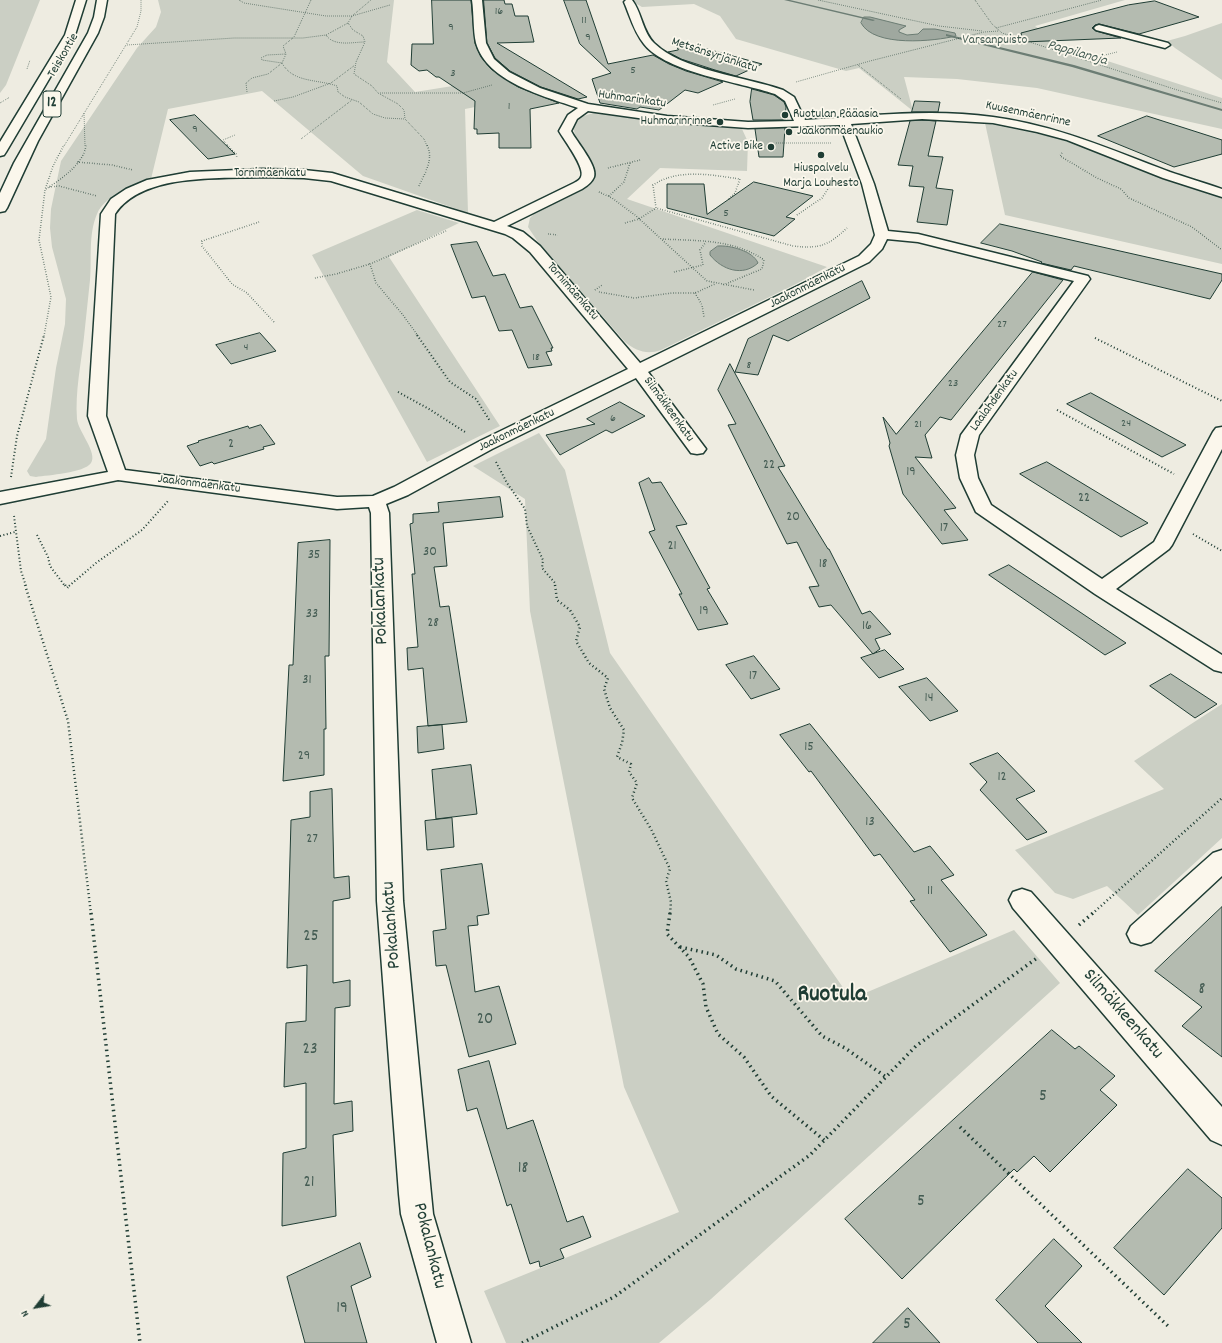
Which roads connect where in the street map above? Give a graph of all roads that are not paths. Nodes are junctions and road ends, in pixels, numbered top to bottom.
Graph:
1 (81, 0) edge
2 (102, 0) edge
3 (477, 0) edge
4 (629, 2) dead end
5 (1099, 28) dead end
6 (1165, 45) dead end
7 (586, 107) junction
8 (844, 121) junction
9 (801, 124) junction
10 (0, 152) edge
11 (1222, 193) edge
12 (0, 208) edge
13 (497, 226) junction
14 (882, 235) junction
15 (639, 371) junction
16 (1222, 432) edge
17 (696, 449) dead end
18 (118, 475) junction
19 (0, 498) edge
20 (376, 501) junction
21 (1102, 589) junction
22 (1222, 665) edge
23 (1222, 860) edge
24 (1022, 900) dead end
25 (1140, 934) dead end
26 (1222, 1130) edge
27 (454, 1343) edge

1 - 10 main road, Teiskontie / 12
2 - 12 main road, Teiskontie / 12
3 - 7 main road, Huhmarinkatu
4 - 9 main road, Metsänsyrjänkatu
5 - 6 main road
7 - 9 main road, Huhmarinkatu
7 - 13 main road
8 - 9 main road, Huhmarinkatu
8 - 11 main road, Kuusenmäenrinne
8 - 14 main road
13 - 15 main road, Tornimäenkatu
13 - 18 main road, Tornimäenkatu
14 - 15 main road, Jaakonmäenkatu
14 - 21 main road, Laalahdenkatu
15 - 17 main road, Silmäkkeenkatu
15 - 20 main road, Jaakonmäenkatu
16 - 21 main road
18 - 19 main road, Jaakonmäenkatu
18 - 20 main road, Jaakonmäenkatu
20 - 27 main road, Pokalankatu
21 - 22 main road, Laalahdenkatu
23 - 25 main road
24 - 26 main road, Silmäkkeenkatu

